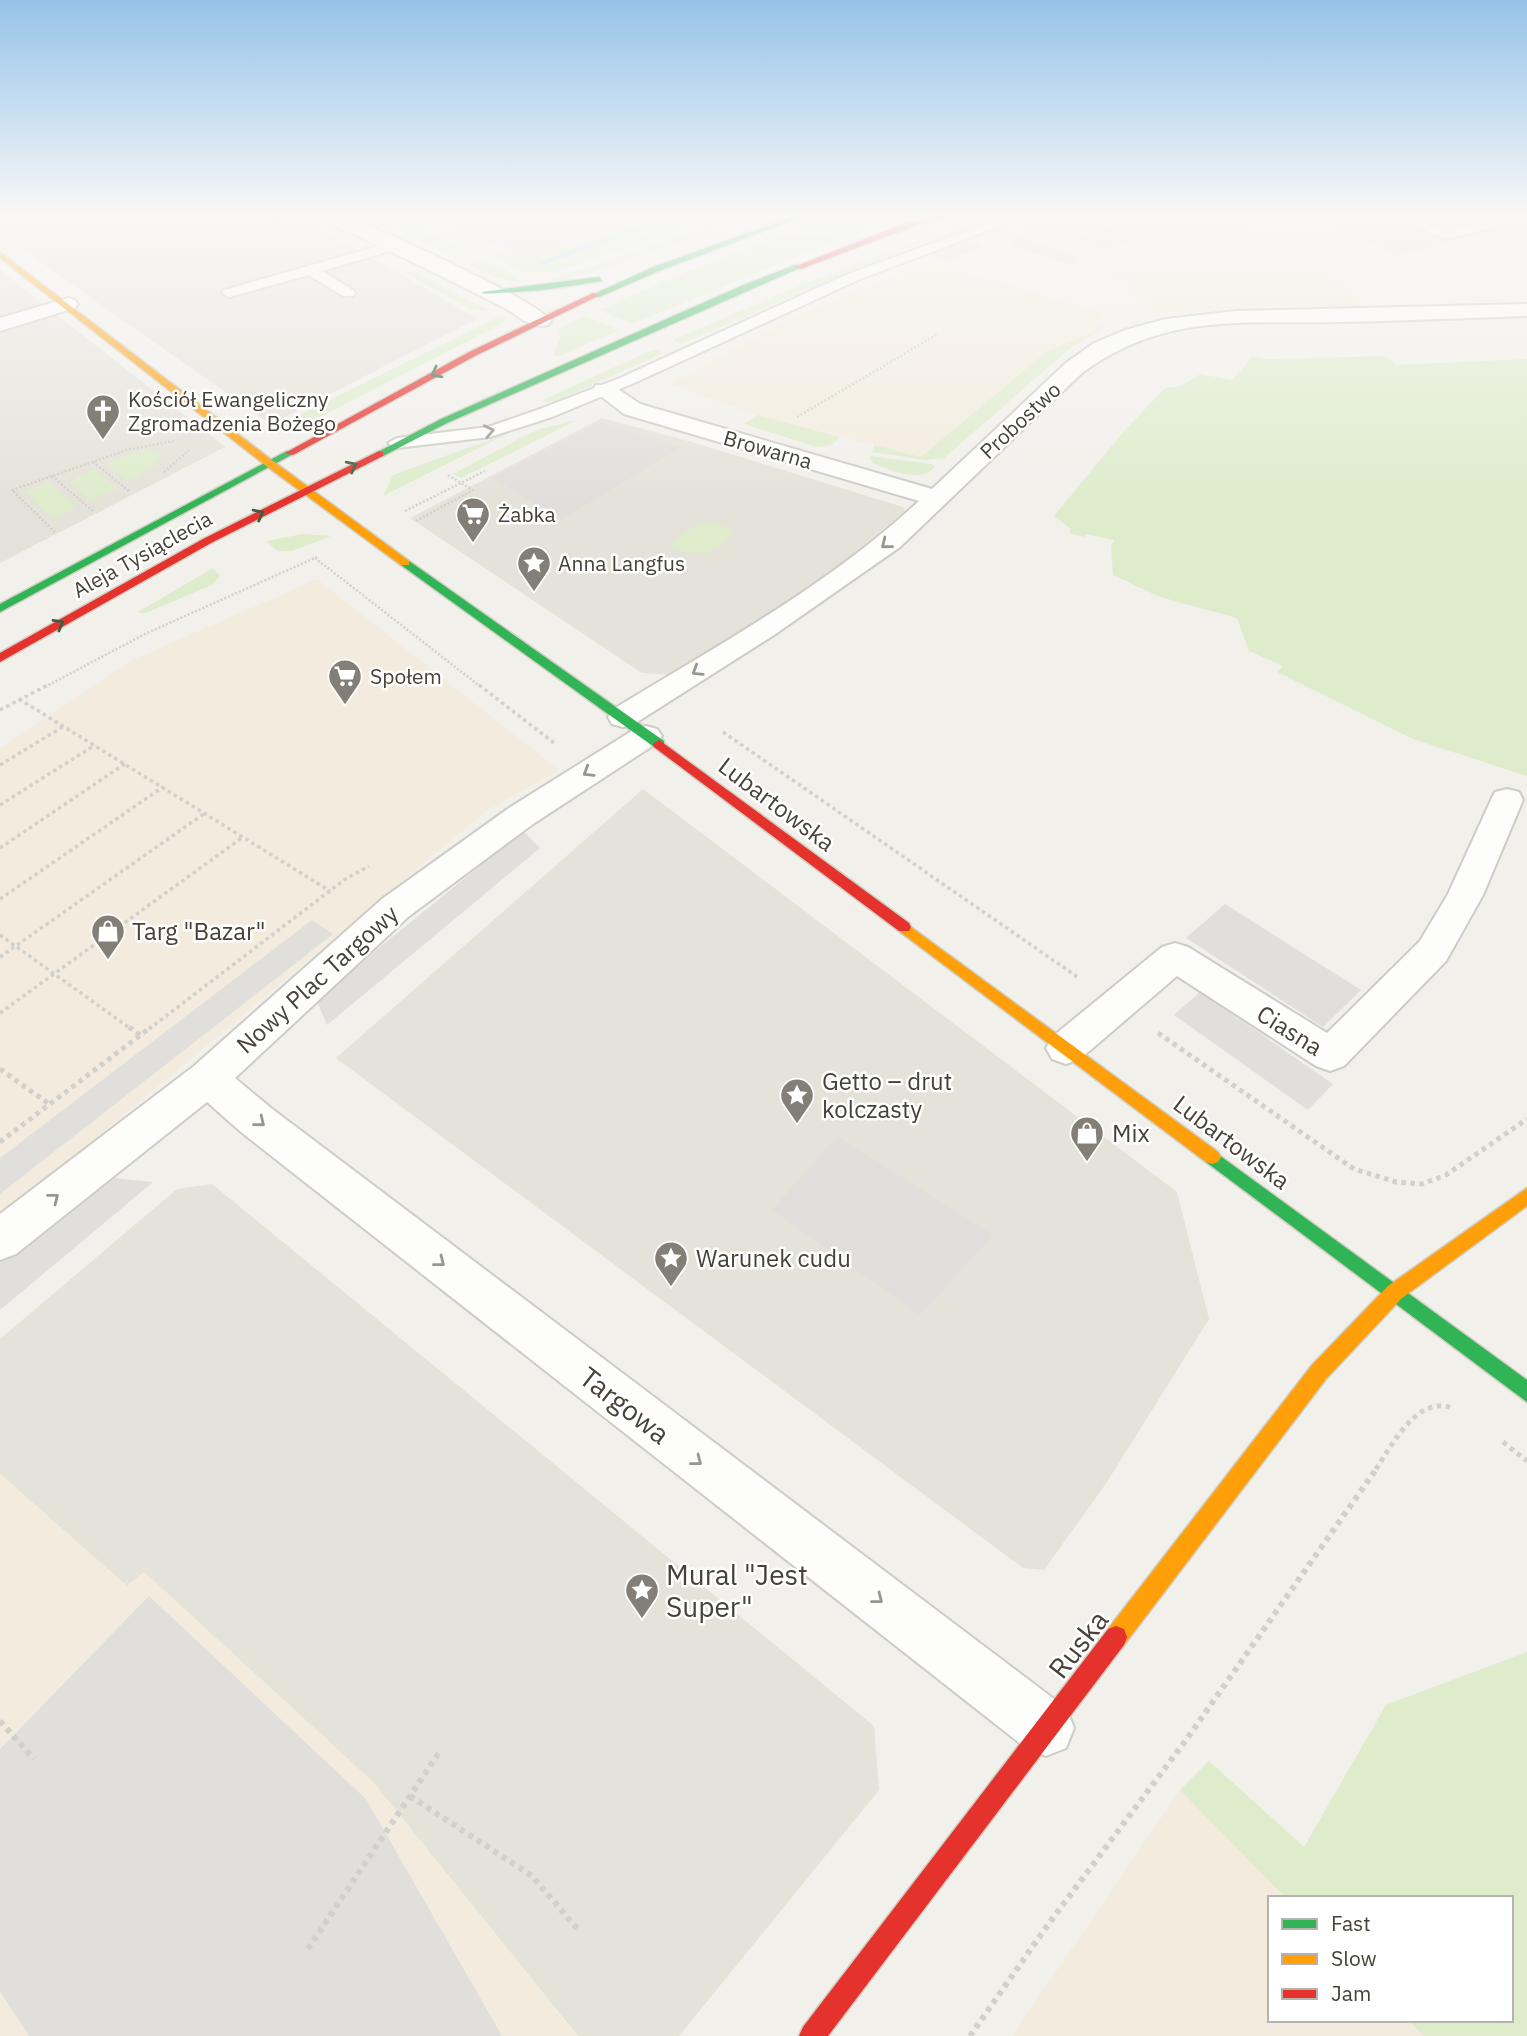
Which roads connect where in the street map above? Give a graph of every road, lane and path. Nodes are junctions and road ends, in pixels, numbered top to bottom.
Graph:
1 (52, 309) edge
2 (74, 309) edge
3 (520, 309) edge
4 (580, 309) edge
5 (693, 309) edge
6 (782, 309) edge
7 (1527, 310) edge
8 (0, 325) edge
9 (540, 330) junction
10 (938, 334) dead end
11 (536, 360) dead end
12 (526, 383) junction
13 (604, 390) junction
14 (790, 421) dead end
15 (397, 443) junction
16 (269, 463) junction
17 (485, 471) dead end
18 (442, 472) dead end
19 (51, 476) junction
20 (461, 483) junction
21 (306, 489) junction
22 (131, 493) dead end
23 (937, 498) junction
24 (94, 512) dead end
25 (408, 526) dead end
26 (361, 530) junction
27 (55, 532) dead end
28 (315, 558) junction
29 (0, 609) edge
30 (0, 658) edge
31 (19, 699) junction
32 (0, 710) edge
33 (64, 726) junction
34 (634, 727) junction
35 (716, 728) dead end
36 (95, 745) junction
37 (562, 748) dead end
38 (125, 764) junction
39 (0, 765) edge
40 (163, 787) junction
41 (1507, 800) dead end
42 (0, 806) edge
43 (205, 813) junction
44 (243, 836) junction
45 (0, 848) edge
46 (380, 860) dead end
47 (330, 891) junction
48 (0, 898) edge
49 (0, 935) edge
50 (15, 946) junction
51 (0, 957) edge
52 (54, 974) junction
53 (1119, 1006) junction
54 (0, 1013) edge
55 (140, 1035) junction
56 (1066, 1048) junction
57 (0, 1069) edge
58 (208, 1078) junction
59 (49, 1104) junction
60 (1527, 1119) edge
61 (0, 1142) edge
62 (1527, 1196) edge
63 (0, 1240) edge
64 (1395, 1292) junction
65 (1527, 1392) edge
66 (1463, 1413) dead end
67 (1495, 1436) dead end
68 (1527, 1461) edge
69 (0, 1721) edge
70 (1046, 1728) junction
71 (440, 1751) dead end
72 (34, 1759) dead end
73 (410, 1796) junction
74 (580, 1932) dead end
75 (308, 1949) dead end
76 (812, 2036) edge
77 (970, 2036) edge

1 - 8 street
2 - 16 main road, Lubartowska
3 - 9 street
4 - 9 main road, Aleja Tysiąclecia
5 - 12 main road, Aleja Tysiąclecia
6 - 13 lane
7 - 23 street, Probostwo
9 -> 16 main road, Aleja Tysiąclecia
10 - 14 path
11 - 12 main road
12 - 15 main road, Aleja Tysiąclecia
15 -> 13 lane
13 - 23 street, Browarna
21 -> 15 main road, Aleja Tysiąclecia
16 - 21 main road, Lubartowska
16 - 29 main road, Aleja Tysiąclecia
17 - 20 path
18 - 20 path
19 - 22 path
19 - 24 path
19 - 27 path
20 - 25 path
20 - 26 path
21 - 26 main road, Lubartowska
30 -> 21 main road, Aleja Tysiąclecia
23 -> 34 street, Probostwo
26 - 28 path
26 - 34 main road, Lubartowska
28 - 31 path
28 - 37 path
31 - 32 path
31 - 33 path
33 - 36 path
33 - 39 path
34 - 56 main road, Lubartowska
34 -> 58 street, Nowy Plac Targowy
35 - 53 path
36 - 38 path
36 - 42 path
38 - 40 path
38 - 45 path
40 - 43 path
40 - 48 path
41 - 53 street, Ciasna
43 - 44 path
43 - 50 path
44 - 47 path
44 - 52 path
46 - 47 path
47 - 55 path
49 - 50 path
50 - 51 path
50 - 52 path
52 - 54 path
52 - 55 path
53 - 56 street, Ciasna
53 - 60 path
55 - 59 path
56 - 64 main road, Lubartowska
57 - 59 path
63 -> 58 street, Nowy Plac Targowy
58 -> 70 street, Targowa
59 - 61 path
62 - 64 main road, Ruska
64 - 65 main road, Lubartowska
64 - 70 main road, Ruska
66 - 77 path
67 - 68 path
69 - 72 path
70 - 76 main road, Ruska
71 - 73 path
73 - 74 path
73 - 75 path

